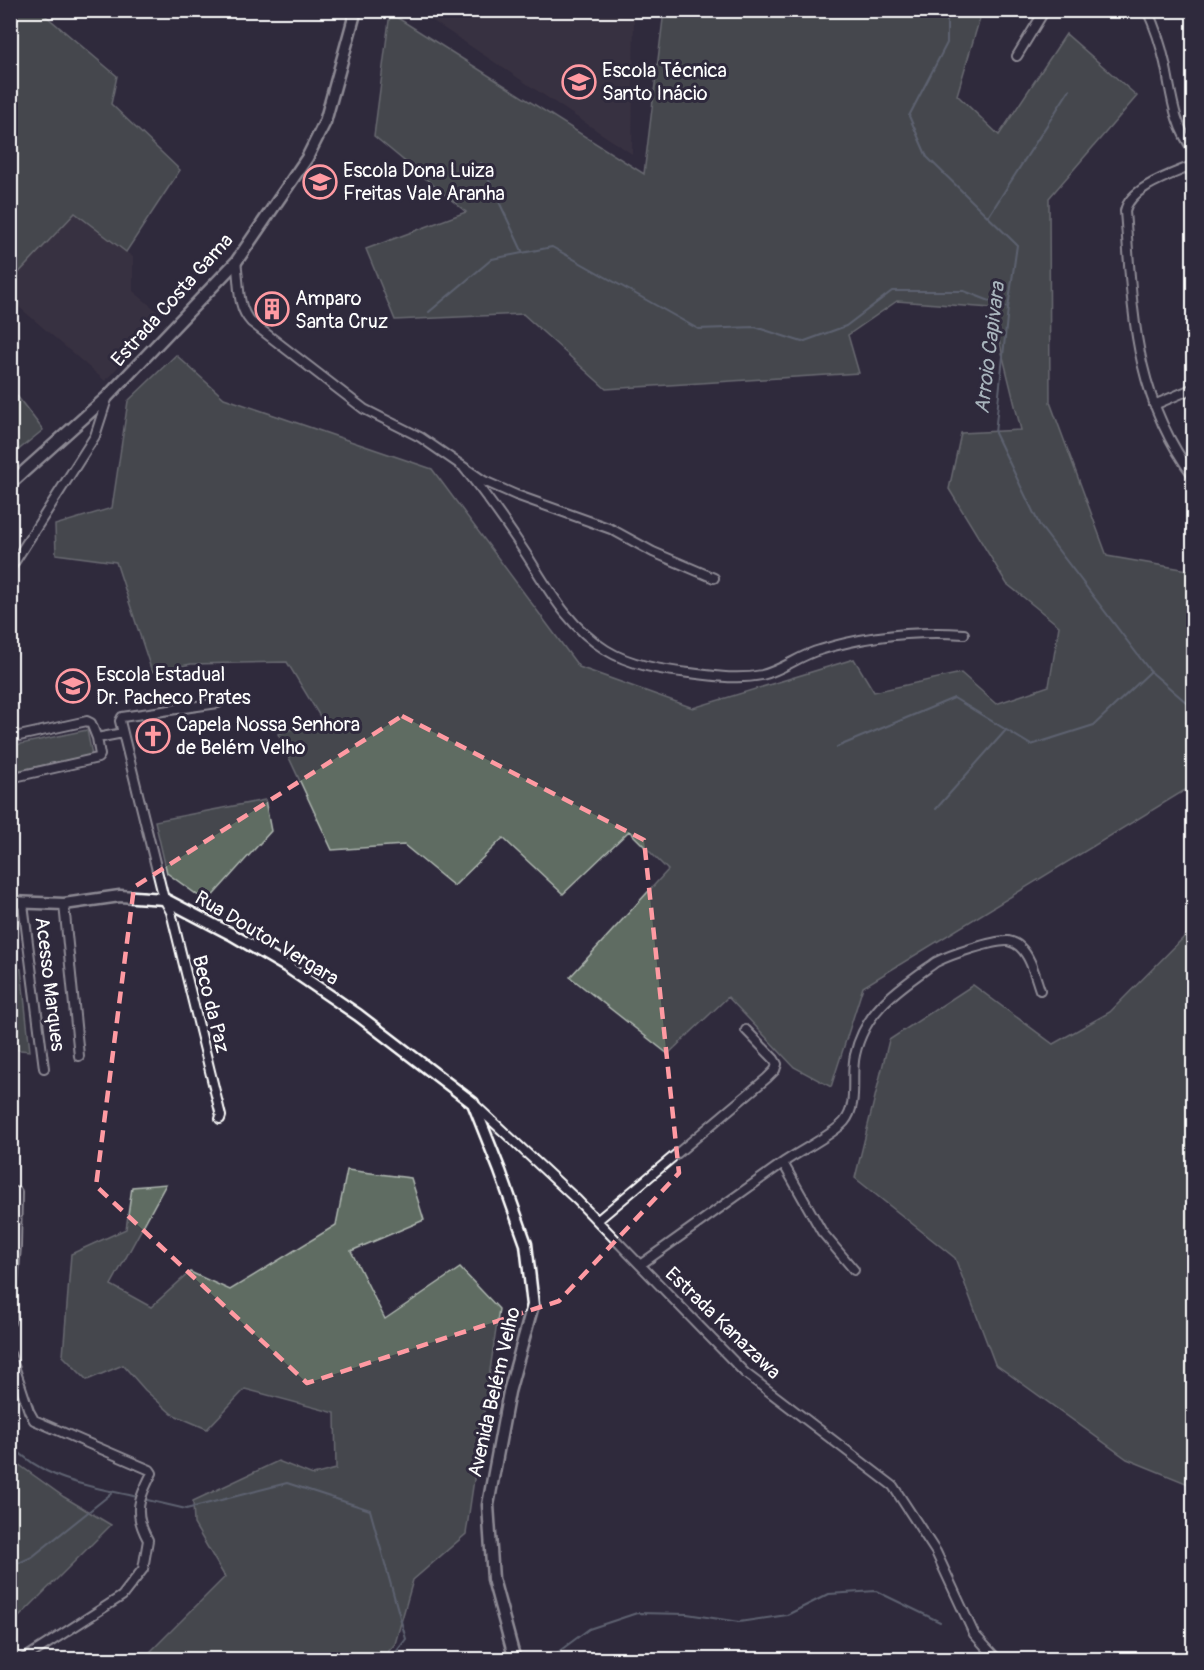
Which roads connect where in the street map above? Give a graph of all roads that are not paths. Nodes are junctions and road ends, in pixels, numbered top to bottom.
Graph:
1 (356, 10) edge
2 (1045, 10) edge
3 (1147, 10) edge
4 (1017, 56) dead end
5 (1194, 151) edge
6 (1194, 165) edge
7 (236, 262) junction
8 (1194, 388) edge
9 (107, 397) junction
10 (1154, 405) junction
11 (464, 468) junction
12 (1194, 477) edge
13 (10, 484) edge
14 (10, 569) edge
15 (714, 578) dead end
16 (964, 634) dead end
17 (218, 703) dead end
18 (123, 733) junction
19 (10, 738) edge
20 (97, 738) junction
21 (10, 778) edge
22 (164, 899) junction
23 (10, 902) edge
24 (23, 904) junction
25 (64, 904) junction
26 (1040, 990) dead end
27 (746, 1030) dead end
28 (79, 1056) dead end
29 (44, 1068) dead end
30 (473, 1103) junction
31 (220, 1119) dead end
32 (783, 1163) junction
33 (14, 1192) edge
34 (597, 1220) junction
35 (640, 1265) junction
36 (854, 1270) dead end
37 (10, 1322) edge
38 (10, 1354) edge
39 (22, 1659) edge
40 (515, 1659) edge
41 (999, 1659) edge

1 - 7 main road, Estrada Costa Gama
2 - 4 street
3 - 5 street
6 - 10 street
7 - 9 main road, Estrada Costa Gama
7 - 11 street
8 - 10 street
9 - 13 main road, Estrada Costa Gama
9 - 14 street
10 - 12 street
11 - 15 street
11 - 16 street
17 - 18 street
18 - 20 street
18 - 22 street, Beco da Paz
19 - 20 street
20 - 21 street
22 - 25 main road, Rua Doutor Vergara
22 - 30 main road, Rua Doutor Vergara
22 - 31 street, Beco da Paz
23 - 24 main road, Rua Doutor Vergara
24 - 25 main road, Rua Doutor Vergara
24 - 29 street, Acesso Marques
25 - 28 street
26 - 32 street
27 - 34 street
30 - 34 street, Estrada Kanazawa
30 - 40 main road, Avenida Belém Velho
32 - 35 street
32 - 36 street
33 - 37 street
34 - 35 street, Estrada Kanazawa
35 - 41 street, Estrada Kanazawa
38 - 39 street

